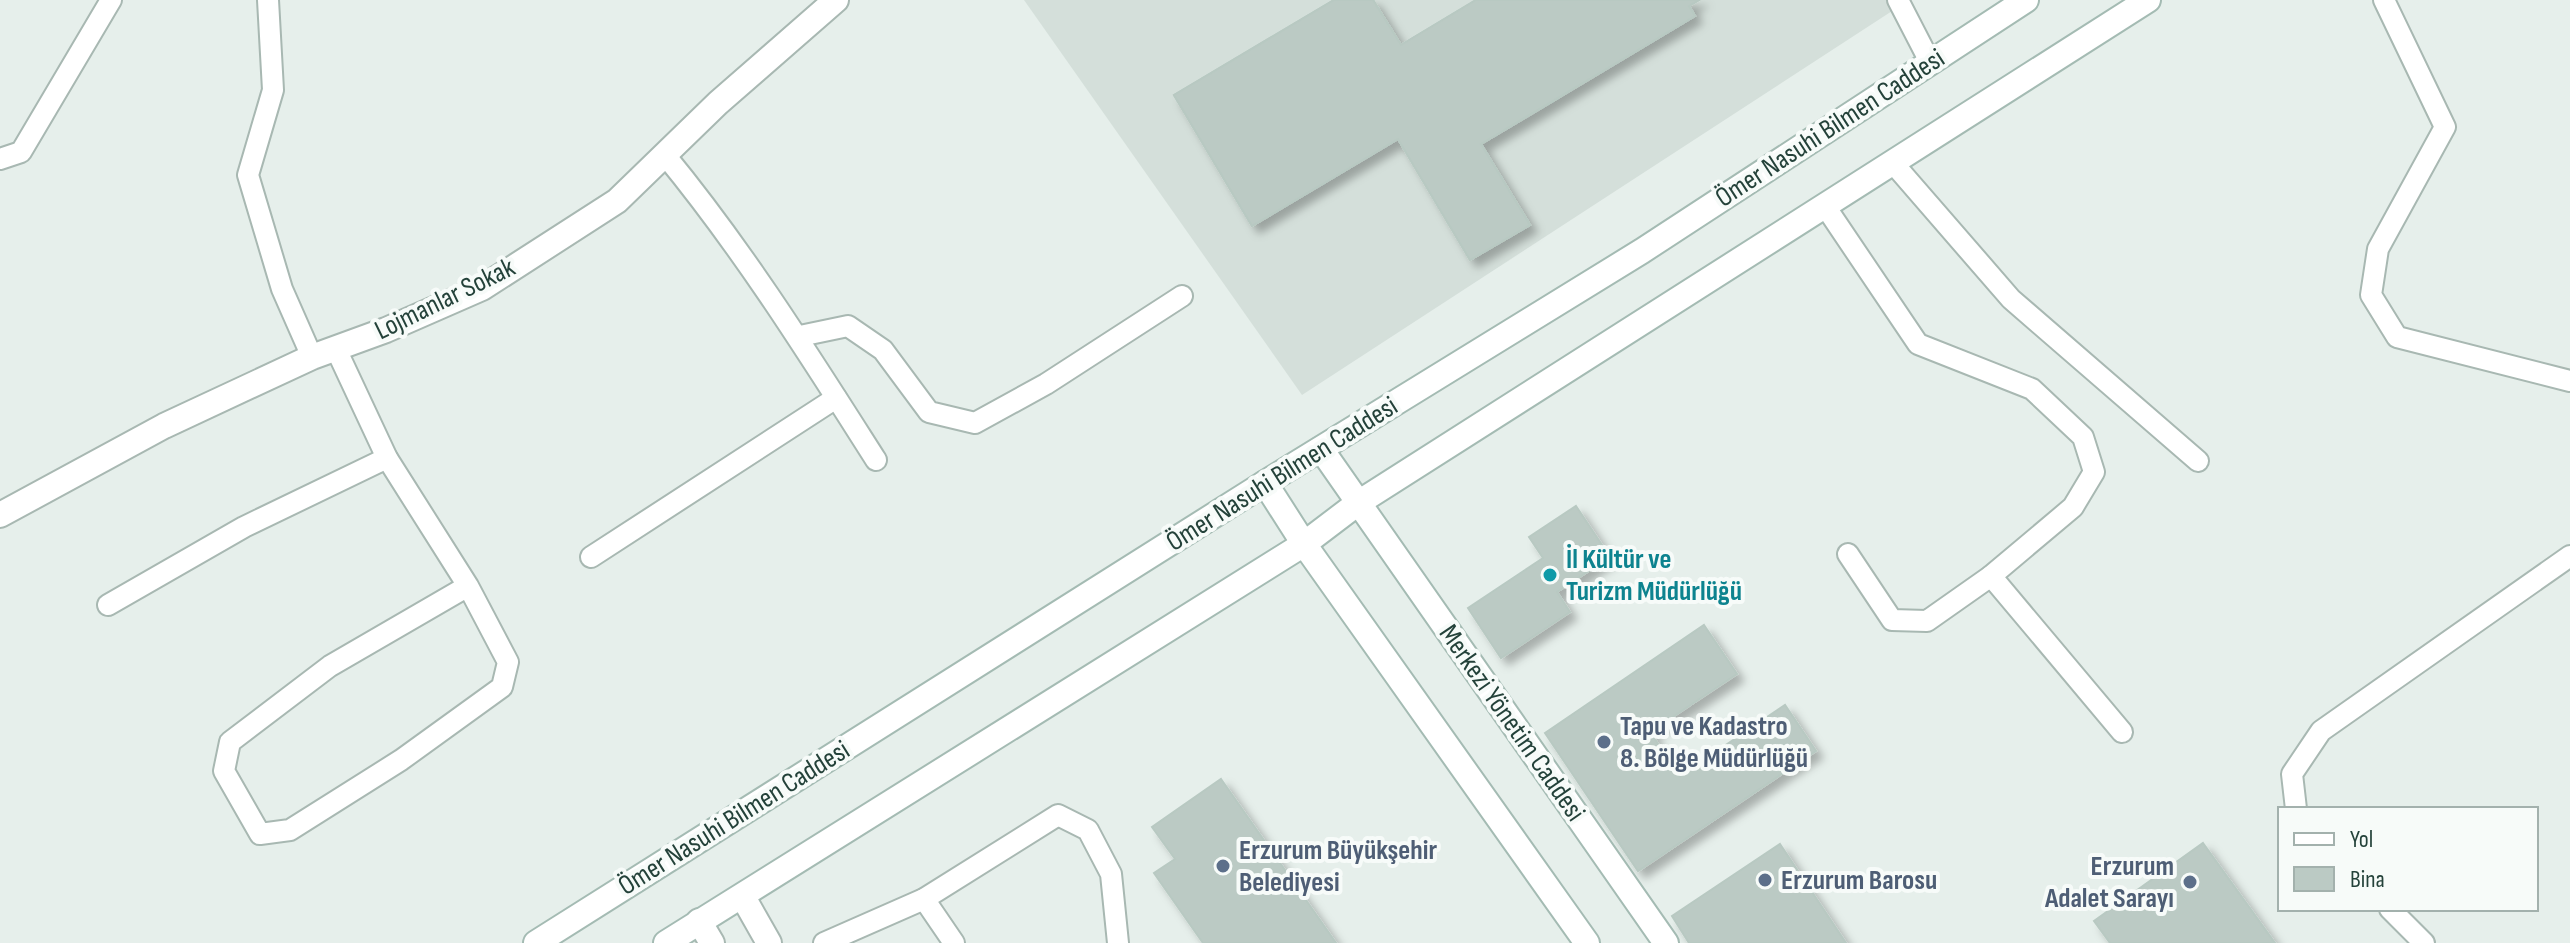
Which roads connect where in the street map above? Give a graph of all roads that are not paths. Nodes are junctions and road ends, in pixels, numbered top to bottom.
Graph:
1 (111, 0) edge
2 (268, 0) edge
3 (836, 0) edge
4 (1898, 0) edge
5 (2026, 0) edge
6 (2148, 0) edge
7 (2384, 0) edge
8 (1930, 62) junction
9 (665, 155) junction
10 (0, 159) edge
11 (1893, 163) junction
12 (1825, 206) junction
13 (1182, 296) dead end
14 (800, 336) junction
15 (336, 349) junction
16 (312, 357) junction
17 (2570, 381) edge
18 (836, 398) junction
19 (1321, 449) junction
20 (387, 458) junction
21 (876, 460) dead end
22 (2198, 461) dead end
23 (1265, 483) junction
24 (1358, 503) junction
25 (0, 515) edge
26 (1304, 544) junction
27 (1848, 554) dead end
28 (2570, 556) edge
29 (591, 557) dead end
30 (1991, 576) junction
31 (468, 586) junction
32 (108, 605) dead end
33 (2122, 732) dead end
34 (2296, 807) edge
35 (743, 897) junction
36 (924, 899) junction
37 (2392, 911) edge
38 (699, 921) junction
39 (536, 943) edge
40 (666, 943) edge
41 (712, 943) edge
42 (769, 943) edge
43 (824, 943) edge
44 (954, 943) edge
45 (1118, 943) edge
46 (1587, 943) edge
47 (1666, 943) edge
48 (2424, 943) edge

1 - 10 lane
2 - 16 lane
3 - 9 main road, Lojmanlar Sokak
4 - 8 lane
5 - 8 main road, Ömer Nasuhi Bilmen Caddesi
6 - 11 main road
7 - 17 lane
8 - 19 main road, Ömer Nasuhi Bilmen Caddesi
9 - 14 lane
9 - 15 main road, Lojmanlar Sokak
11 - 12 main road
11 - 22 lane
12 - 24 main road
12 - 30 lane
13 - 14 lane
14 - 18 lane
15 - 16 main road, Lojmanlar Sokak
15 - 20 lane
16 - 25 main road, Lojmanlar Sokak
18 - 21 lane
18 - 29 lane
19 - 23 main road, Ömer Nasuhi Bilmen Caddesi
19 - 24 main road, Merkezi Yönetim Caddesi
20 - 31 lane
20 - 32 lane
23 - 26 main road
23 - 39 main road, Ömer Nasuhi Bilmen Caddesi
24 - 26 main road
24 - 47 main road, Merkezi Yönetim Caddesi
26 - 35 main road
26 - 46 main road
27 - 30 lane
28 - 34 lane
30 - 33 lane
31 - 31 lane
35 - 38 main road
35 - 42 main road
36 - 43 lane
36 - 44 lane
36 - 45 lane
37 - 48 lane
38 - 40 main road
38 - 41 main road

